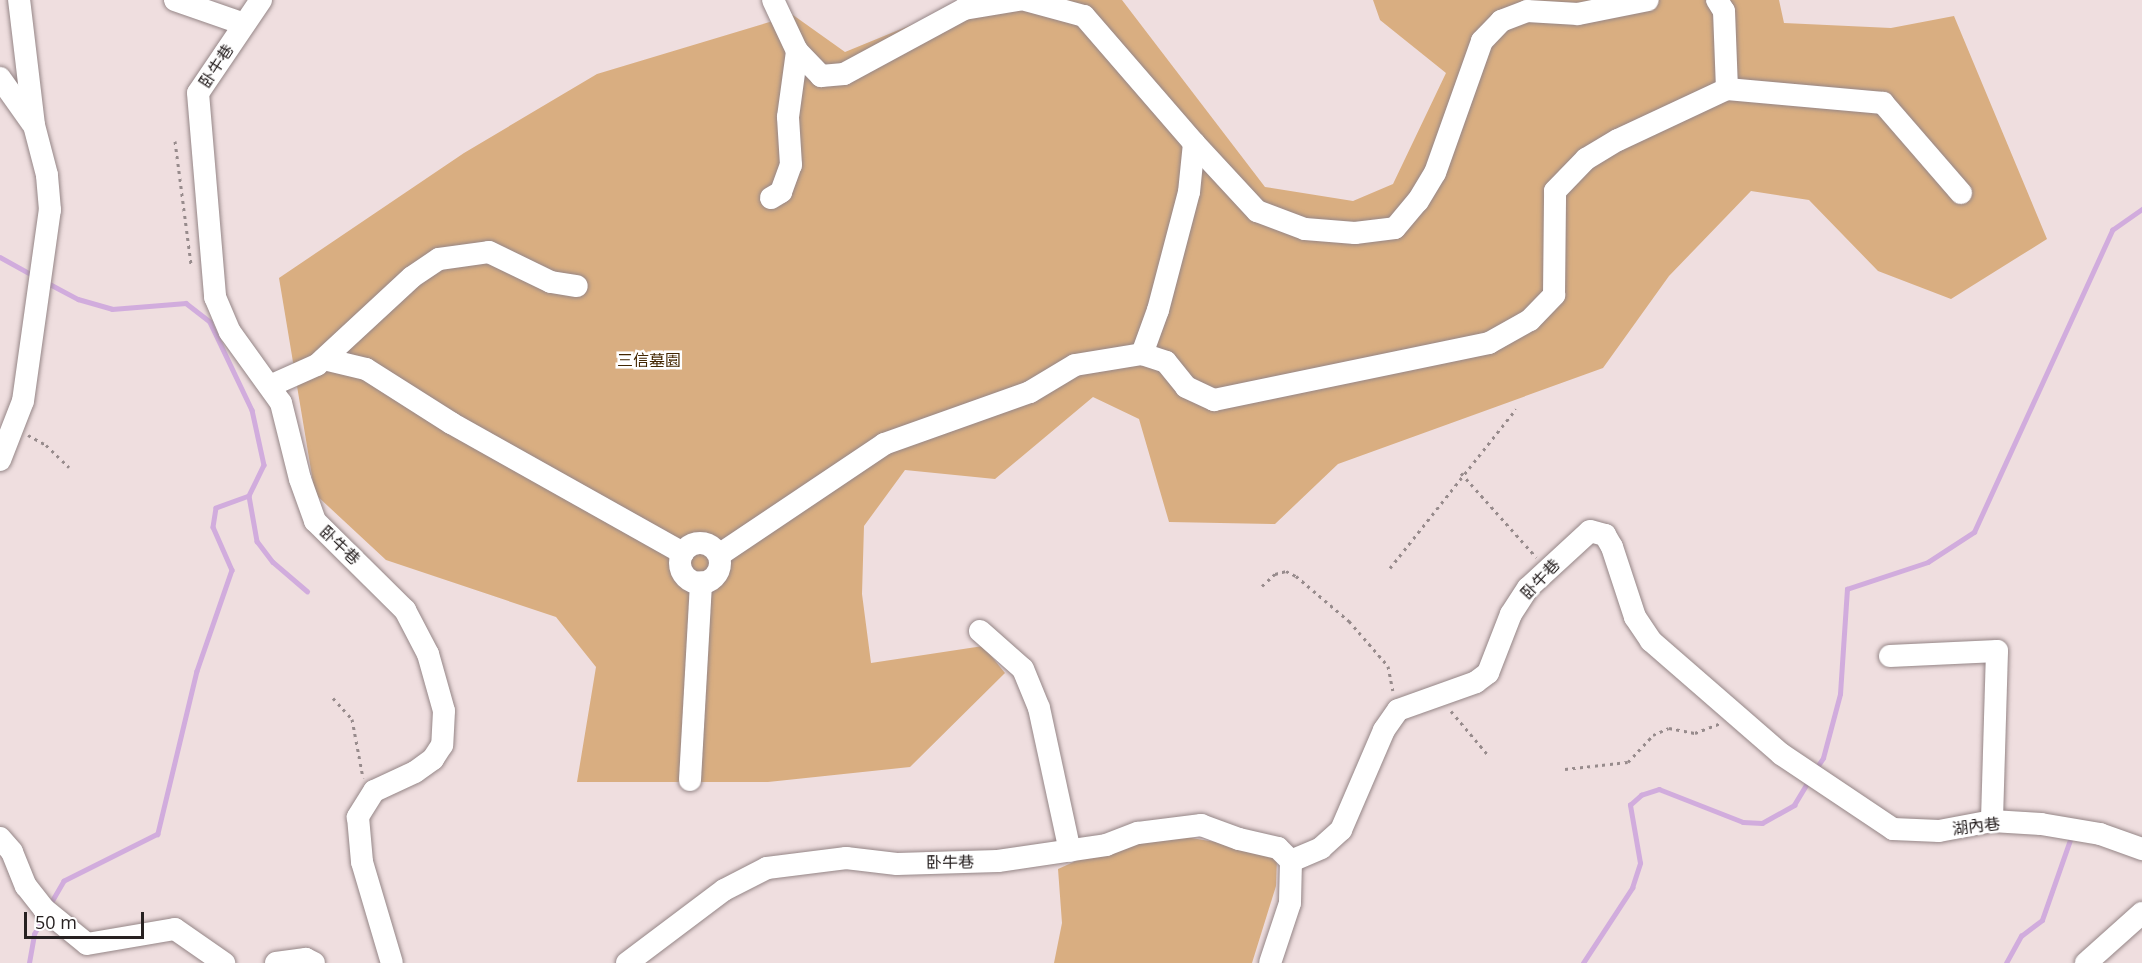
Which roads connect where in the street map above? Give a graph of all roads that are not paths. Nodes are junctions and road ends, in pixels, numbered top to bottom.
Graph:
1 (19, 0) edge
2 (175, 0) edge
3 (261, 0) edge
4 (773, 0) edge
5 (1018, 0) edge
6 (1025, 0) edge
7 (1648, 0) edge
8 (1717, 0) edge
9 (1624, 3) edge
10 (1524, 6) edge
11 (244, 24) junction
12 (796, 51) junction
13 (0, 78) edge
14 (1726, 89) junction
15 (34, 125) junction
16 (1194, 143) junction
17 (1961, 193) dead end
18 (771, 198) dead end
19 (577, 286) dead end
20 (1142, 354) junction
21 (324, 359) junction
22 (272, 385) junction
23 (0, 460) edge
24 (683, 553) junction
25 (719, 555) junction
26 (701, 582) junction
27 (980, 631) dead end
28 (1890, 656) dead end
29 (1812, 775) joint
30 (690, 780) dead end
31 (1992, 821) junction
32 (0, 838) edge
33 (2142, 849) edge
34 (1070, 851) junction
35 (1291, 861) junction
36 (2142, 913) edge
37 (84, 953) edge
38 (224, 963) edge
39 (276, 963) edge
40 (314, 963) edge
41 (392, 963) edge
42 (627, 963) edge
43 (1270, 963) edge
44 (2086, 963) edge

1 - 15 lane
2 - 11 lane, 卧牛巷
3 - 11 lane, 卧牛巷
4 - 12 lane
5 - 12 lane
6 - 16 lane
7 - 9 lane
8 - 14 lane
9 - 10 lane
10 - 16 lane
11 - 22 lane, 卧牛巷
12 - 18 lane
13 - 15 lane
14 - 17 lane
14 - 20 lane
15 - 23 lane
16 - 20 lane
19 - 21 lane
20 - 25 lane
21 - 22 lane
21 - 24 lane
22 - 41 lane, 卧牛巷
24 - 25 lane
24 - 26 lane
25 - 26 lane
26 - 30 lane
27 - 34 lane
28 - 31 lane
29 - 31 lane, 湖內巷
29 - 35 lane, 卧牛巷
31 - 33 lane, 湖內巷
32 - 37 lane
34 - 35 lane, 卧牛巷
34 - 42 lane, 卧牛巷
35 - 43 lane
36 - 44 lane
37 - 38 lane
39 - 40 lane

